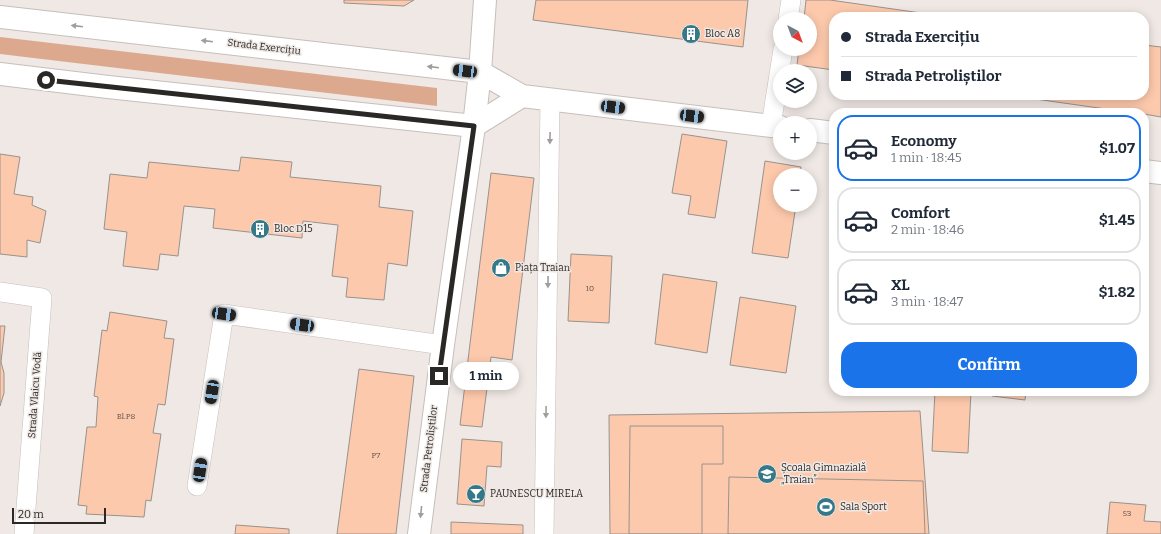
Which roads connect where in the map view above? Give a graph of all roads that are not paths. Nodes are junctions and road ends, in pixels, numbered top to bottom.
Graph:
1 (485, 0) edge
2 (791, 0) edge
3 (789, 12) edge
4 (0, 17) edge
5 (782, 56) edge
6 (480, 72) junction
7 (0, 74) edge
8 (522, 96) junction
9 (550, 99) junction
10 (776, 116) edge
11 (474, 126) junction
12 (773, 126) edge
13 (817, 131) edge
14 (829, 132) edge
15 (1149, 172) edge
16 (1161, 173) edge
17 (0, 292) edge
18 (443, 345) junction
19 (197, 486) dead end
20 (24, 534) edge
21 (419, 534) edge
22 (544, 534) edge

1 - 6 main road, Strada Petroliștilor
2 - 3 lane
6 -> 4 main road, Strada Exercițiu
5 - 10 lane
6 - 8 main road, Strada Exercițiu
6 - 11 main road, Strada Petroliștilor
7 - 11 main road
8 - 9 main road, Strada Exercițiu
8 - 11 main road
9 - 12 main road, Strada Exercițiu
9 -> 22 lane
11 - 18 main road, Strada Petroliștilor
13 - 14 main road
15 - 16 main road
17 - 20 lane, Strada Vlaicu Vodă
18 - 19 lane
18 -> 21 main road, Strada Petroliștilor

